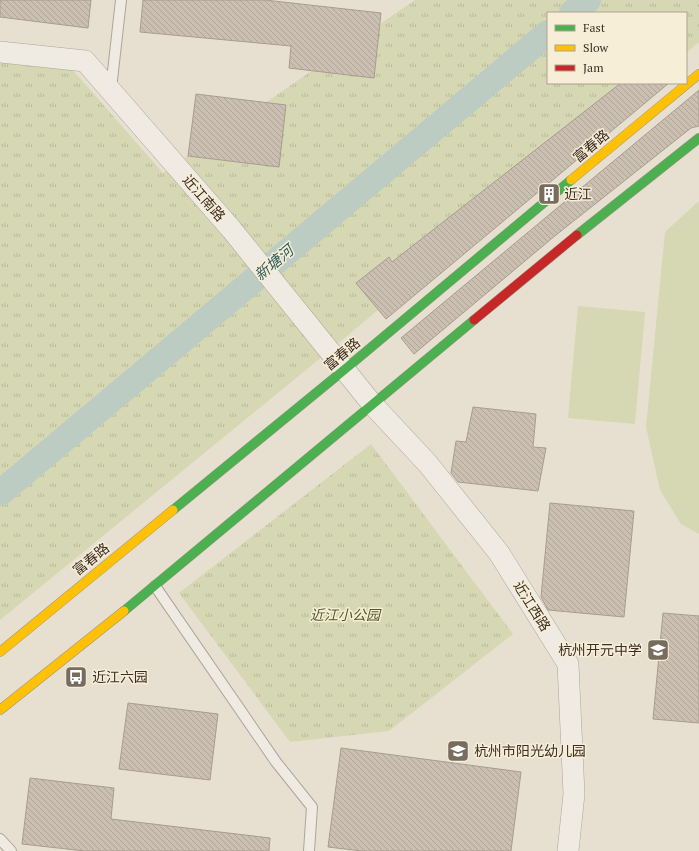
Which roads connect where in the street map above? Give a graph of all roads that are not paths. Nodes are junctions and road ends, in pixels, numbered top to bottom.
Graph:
1 (121, 0) edge
2 (0, 52) edge
3 (699, 74) edge
4 (110, 91) junction
5 (699, 138) edge
6 (344, 370) junction
7 (373, 405) junction
8 (155, 586) junction
9 (0, 652) edge
10 (0, 710) edge
11 (0, 839) edge
12 (11, 851) edge
13 (309, 851) edge
14 (568, 851) edge

1 - 4 lane
2 - 4 street, 近江南路
3 - 6 street, 富春路
4 - 6 street, 近江南路
5 - 7 street
6 - 7 street, 近江南路
6 - 9 street, 富春路
7 - 8 street
7 - 14 street, 近江西路
8 - 10 street
8 - 13 lane
11 - 12 lane

